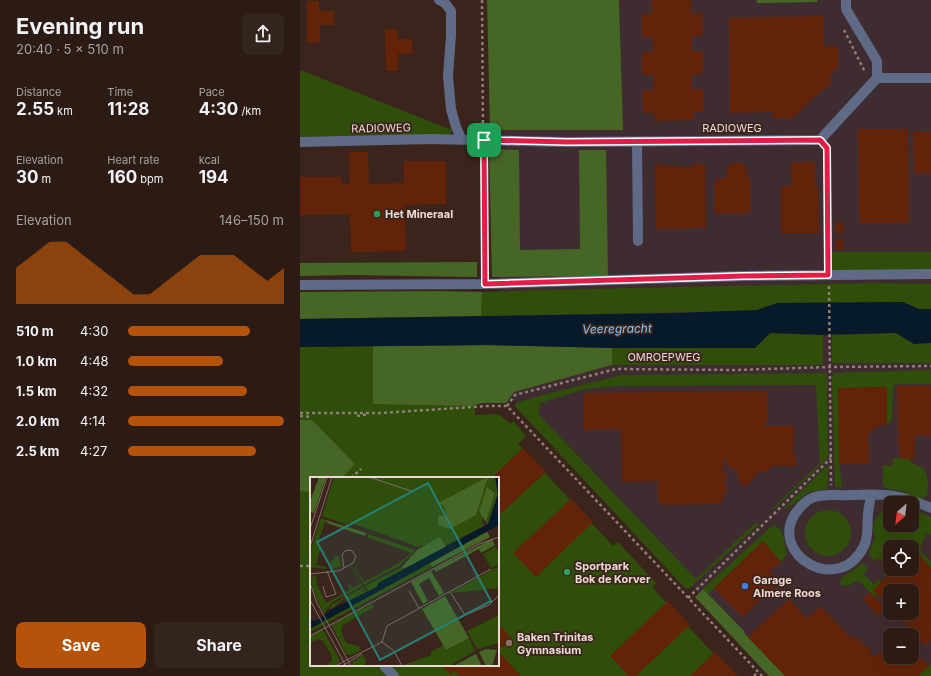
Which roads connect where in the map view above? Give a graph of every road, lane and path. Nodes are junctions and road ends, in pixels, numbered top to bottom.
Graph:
1 (439, 0) edge
2 (482, 0) edge
3 (846, 0) edge
4 (843, 29) dead end
5 (863, 77) dead end
6 (877, 78) junction
7 (931, 78) edge
8 (462, 140) junction
9 (484, 140) junction
10 (820, 140) junction
11 (300, 142) edge
12 (637, 142) junction
13 (638, 242) dead end
14 (931, 274) edge
15 (828, 275) junction
16 (485, 284) junction
17 (300, 285) edge
18 (931, 366) edge
19 (829, 367) junction
20 (507, 406) junction
21 (378, 413) junction
22 (300, 415) edge
23 (357, 416) dead end
24 (312, 417) dead end
25 (831, 458) junction
26 (361, 469) dead end
27 (352, 477) edge
28 (871, 495) junction
29 (832, 496) junction
30 (931, 508) edge
31 (688, 598) junction
32 (385, 667) dead end
33 (758, 672) junction
34 (394, 676) edge
35 (754, 676) edge
36 (762, 676) edge

1 - 8 street
2 - 9 path
3 - 6 street
4 - 5 path
6 - 7 street
6 - 10 street
8 - 9 street, RADIOWEG
8 - 11 street, RADIOWEG
9 - 12 street, RADIOWEG
9 - 16 path
10 - 12 street, RADIOWEG
10 - 15 path
12 - 13 street
14 - 15 street
15 - 16 street
15 - 19 path
16 - 17 street
18 - 19 path, OMROEPWEG
19 - 20 path, OMROEPWEG
19 - 25 path
20 - 21 path
20 - 31 path
21 - 22 path
21 - 23 path
22 - 24 path
25 - 29 path
25 - 31 path
26 - 27 path
28 - 29 street
28 - 29 street
28 - 30 street
31 - 33 path
32 - 34 street
33 - 35 path
33 - 36 path

